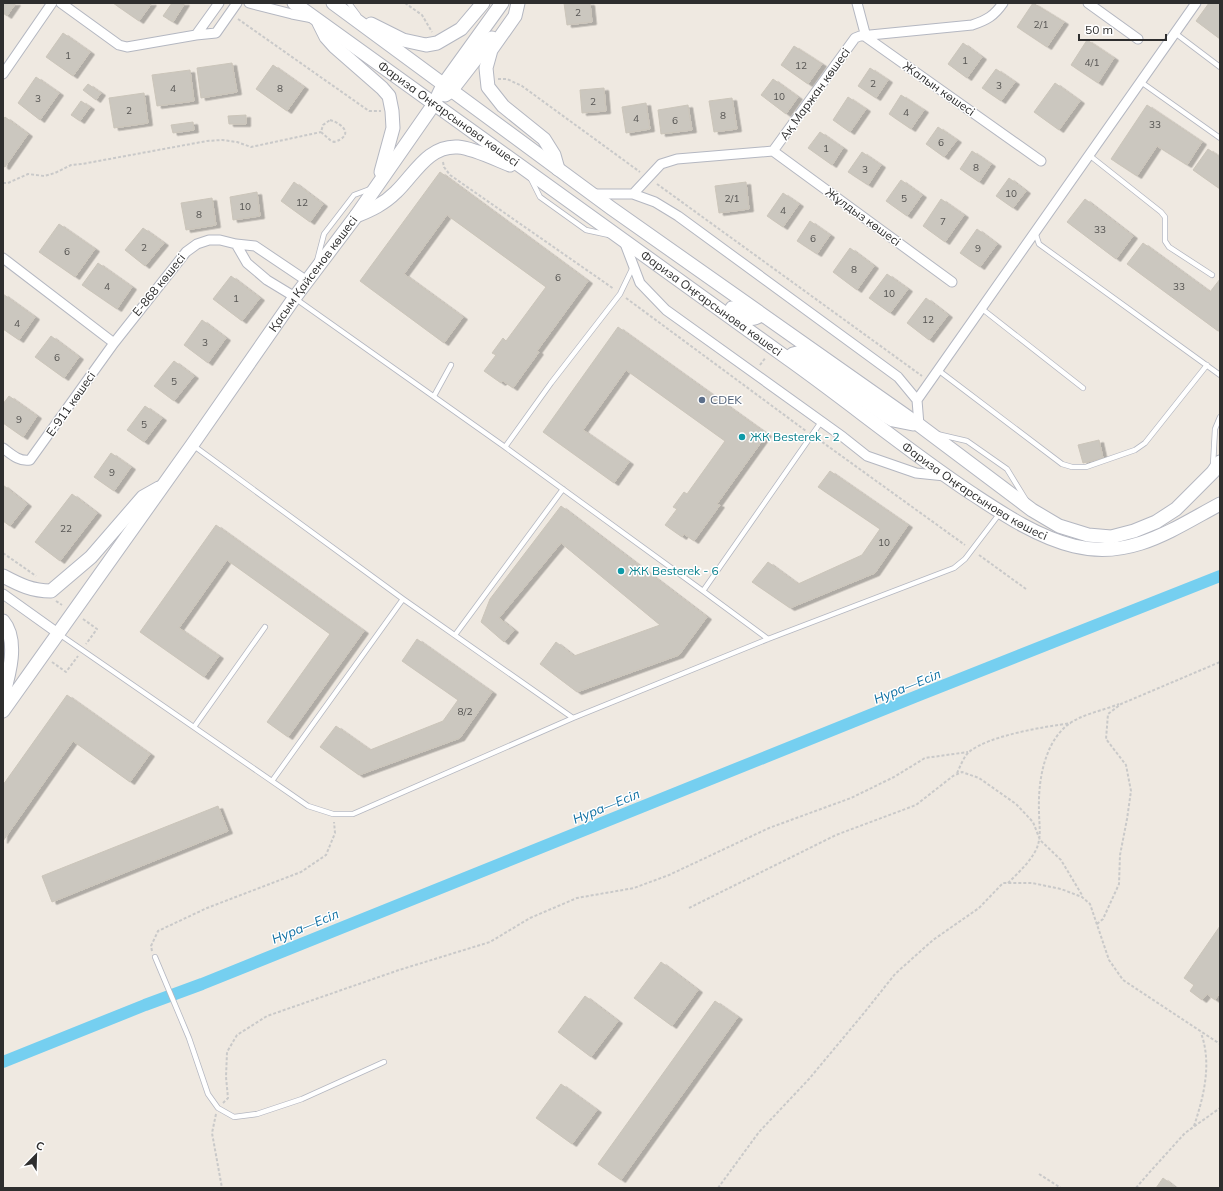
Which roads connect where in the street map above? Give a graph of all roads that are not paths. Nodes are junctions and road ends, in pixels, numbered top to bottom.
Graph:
1 (52, 3) edge
2 (61, 3) edge
3 (219, 3) edge
4 (237, 3) edge
5 (248, 3) edge
6 (294, 3) edge
7 (333, 3) edge
8 (483, 3) edge
9 (502, 3) edge
10 (518, 3) edge
11 (857, 3) edge
12 (1002, 3) edge
13 (1088, 3) edge
14 (1196, 3) edge
15 (357, 16) edge
16 (317, 19) junction
17 (1175, 33) junction
18 (196, 35) junction
19 (866, 37) junction
20 (1138, 39) dead end
21 (1220, 67) edge
22 (3, 74) edge
23 (1141, 82) junction
24 (447, 88) junction
25 (434, 104) junction
26 (1220, 138) edge
27 (774, 151) junction
28 (1089, 155) junction
29 (1041, 161) dead end
30 (558, 169) junction
31 (526, 171) junction
32 (377, 185) junction
33 (592, 194) junction
34 (633, 194) junction
35 (356, 216) junction
36 (1035, 232) junction
37 (621, 239) junction
38 (236, 244) junction
39 (3, 258) edge
40 (633, 267) junction
41 (1212, 275) dead end
42 (310, 276) junction
43 (952, 282) dead end
44 (295, 297) junction
45 (981, 308) junction
46 (761, 315) junction
47 (114, 343) junction
48 (788, 358) junction
49 (451, 365) dead end
50 (1207, 365) junction
51 (938, 370) junction
52 (1220, 375) edge
53 (1083, 388) dead end
54 (434, 396) junction
55 (916, 400) junction
56 (1220, 417) edge
57 (821, 422) junction
58 (922, 428) junction
59 (192, 445) junction
60 (505, 447) junction
61 (3, 448) edge
62 (1216, 467) edge
63 (946, 476) junction
64 (163, 487) junction
65 (563, 489) junction
66 (1220, 504) edge
67 (1032, 510) junction
68 (1001, 513) junction
69 (3, 576) edge
70 (703, 591) junction
71 (3, 594) edge
72 (403, 599) junction
73 (3, 621) edge
74 (265, 627) dead end
75 (59, 634) junction
76 (455, 635) junction
77 (768, 639) junction
78 (3, 696) edge
79 (3, 711) edge
80 (573, 718) junction
81 (194, 727) junction
82 (272, 781) junction
83 (155, 957) road end
84 (384, 1062) dead end

1 - 22 street
2 - 18 street
3 - 18 street
4 - 18 street
5 - 16 street
6 - 16 street, Фариза Оңғарсынова көшесі
7 - 15 street, Фариза Оңғарсынова көшесі
8 - 15 street
9 - 24 street, Қасым Қайсенов көшесі
10 - 24 street, Қасым Қайсенов көшесі
10 - 30 street
11 - 19 street
12 - 19 street, Ақ Маржан көшесі
13 - 20 street
14 - 17 street
15 - 24 street, Фариза Оңғарсынова көшесі
16 - 25 street, Фариза Оңғарсынова көшесі
16 - 32 street
17 - 21 lane
17 - 23 street
19 - 27 street, Ақ Маржан көшесі
19 - 29 street, Жалын көшесі
23 - 26 lane
23 - 28 street
24 - 25 street, Қасым Қайсенов көшесі
24 - 30 street, Фариза Оңғарсынова көшесі
25 - 31 street, Фариза Оңғарсынова көшесі
25 - 32 street, Қасым Қайсенов көшесі
27 - 34 street, Ақ Маржан көшесі
27 - 43 street, Жұлдыз көшесі
28 - 36 street
28 - 41 lane
30 - 33 street, Фариза Оңғарсынова көшесі
31 - 35 street
31 - 37 street, Фариза Оңғарсынова көшесі
32 - 35 street, Қасым Қайсенов көшесі
32 - 42 lane
33 - 34 street
33 - 46 street, Фариза Оңғарсынова көшесі
34 - 55 street
35 - 42 street, Қасым Қайсенов көшесі
36 - 45 street
36 - 50 lane
37 - 40 street
37 - 46 street
37 - 48 street, Фариза Оңғарсынова көшесі
38 - 42 street, Е-868 көшесі
38 - 44 street
38 - 47 street, Е-868 көшесі
39 - 47 street
40 - 57 street
40 - 60 lane
42 - 44 street, Қасым Қайсенов көшесі
44 - 54 lane
44 - 59 street, Қасым Қайсенов көшесі
45 - 51 street
45 - 53 lane
46 - 58 street, Фариза Оңғарсынова көшесі
47 - 61 street, Е-911 көшесі
48 - 58 street
48 - 63 street, Фариза Оңғарсынова көшесі
49 - 54 lane
50 - 51 lane
50 - 52 lane
51 - 55 street
54 - 60 lane
55 - 58 street
56 - 62 lane
57 - 63 street
57 - 70 lane
58 - 67 street, Фариза Оңғарсынова көшесі
58 - 67 lane
59 - 64 street, Қасым Қайсенов көшесі
59 - 72 lane
60 - 65 lane
62 - 67 street, Фариза Оңғарсынова көшесі
63 - 68 street, Фариза Оңғарсынова көшесі
64 - 69 street
64 - 75 street, Қасым Қайсенов көшесі
65 - 70 lane
65 - 76 lane
66 - 68 street, Фариза Оңғарсынова көшесі
68 - 77 lane
70 - 77 lane
71 - 75 street
72 - 76 lane
72 - 82 lane
73 - 78 street
74 - 81 lane
75 - 79 street
75 - 81 lane
76 - 80 lane
77 - 80 lane
80 - 82 lane
81 - 82 lane
83 - 84 lane

